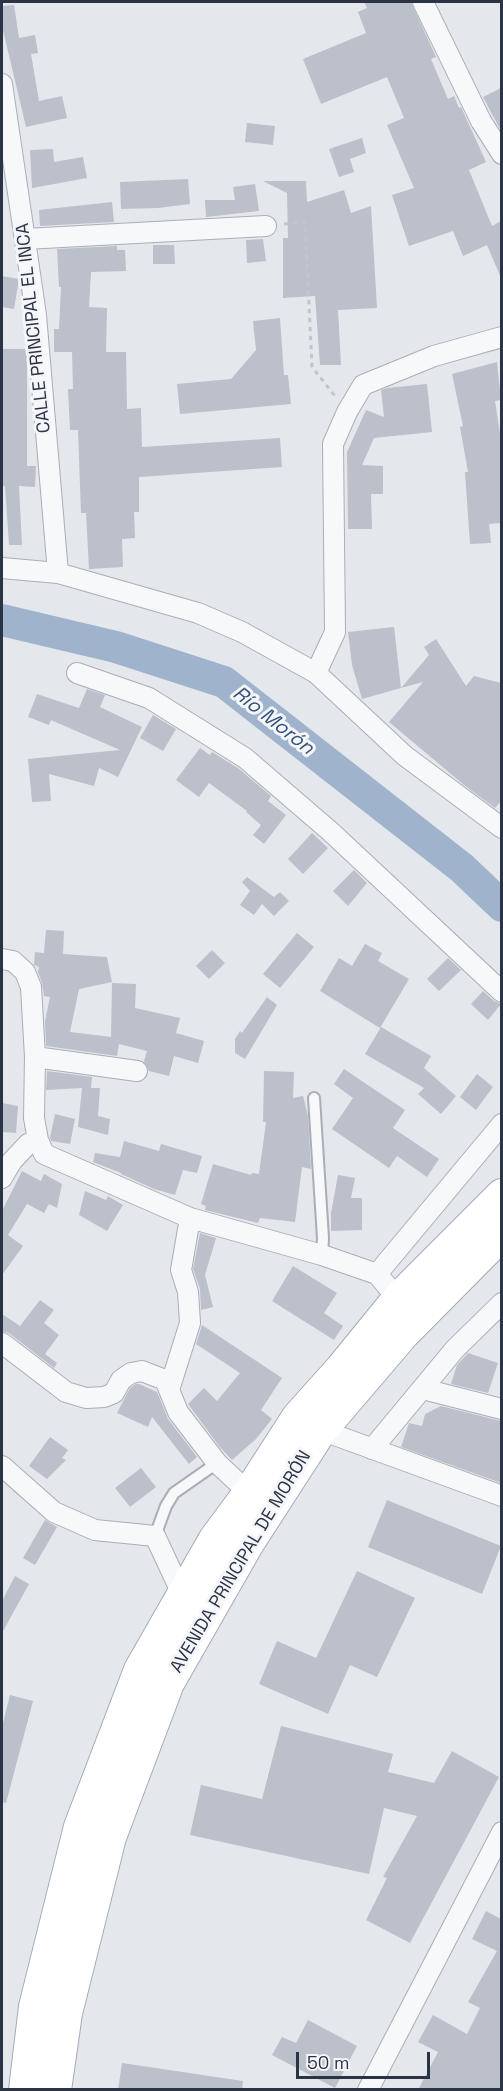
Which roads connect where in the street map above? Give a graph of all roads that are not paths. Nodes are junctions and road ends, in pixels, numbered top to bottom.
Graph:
1 (423, 2) edge
2 (2, 84) edge
3 (501, 154) edge
4 (266, 226) dead end
5 (25, 239) junction
6 (501, 337) edge
7 (2, 568) edge
8 (58, 573) junction
9 (77, 673) dead end
10 (316, 673) junction
11 (501, 828) edge
12 (2, 959) edge
13 (501, 992) edge
14 (35, 1057) junction
15 (137, 1071) dead end
16 (314, 1098) dead end
17 (501, 1124) edge
18 (38, 1140) junction
19 (2, 1178) edge
20 (501, 1195) edge
21 (190, 1218) junction
22 (501, 1234) edge
23 (322, 1255) junction
24 (377, 1274) junction
25 (398, 1299) junction
26 (501, 1303) edge
27 (2, 1343) edge
28 (423, 1389) junction
29 (169, 1390) junction
30 (501, 1409) edge
31 (321, 1430) junction
32 (372, 1449) junction
33 (217, 1463) junction
34 (2, 1466) edge
35 (249, 1493) junction
36 (501, 1496) edge
37 (155, 1536) junction
38 (183, 1596) junction
39 (501, 1832) edge
40 (25, 2090) edge
41 (55, 2090) edge
42 (368, 2090) edge

1 - 3 street
2 - 5 street, CALLE PRINCIPAL EL INCA
4 - 5 street
5 - 8 street, CALLE PRINCIPAL EL INCA
6 - 10 street
7 - 8 street
8 - 10 street
9 - 13 street
10 - 11 street
12 - 14 street
14 - 15 street
14 - 18 street
16 - 23 lane
17 - 24 street
18 - 19 street
18 - 21 street
20 - 25 main road, AVENIDA PRINCIPAL DE MORÓN
21 - 23 street
21 - 29 street
22 - 31 main road, AVENIDA PRINCIPAL DE MORÓN
23 - 24 street
24 - 25 street
25 - 35 main road, AVENIDA PRINCIPAL DE MORÓN
26 - 28 street
27 - 29 street
28 - 30 street
28 - 32 street
29 - 33 street
31 - 32 street
31 - 41 main road, AVENIDA PRINCIPAL DE MORÓN
32 - 36 street
33 - 35 street
33 - 37 lane
34 - 37 street
35 - 38 main road, AVENIDA PRINCIPAL DE MORÓN
37 - 38 street
38 - 40 main road, AVENIDA PRINCIPAL DE MORÓN
39 - 42 street

